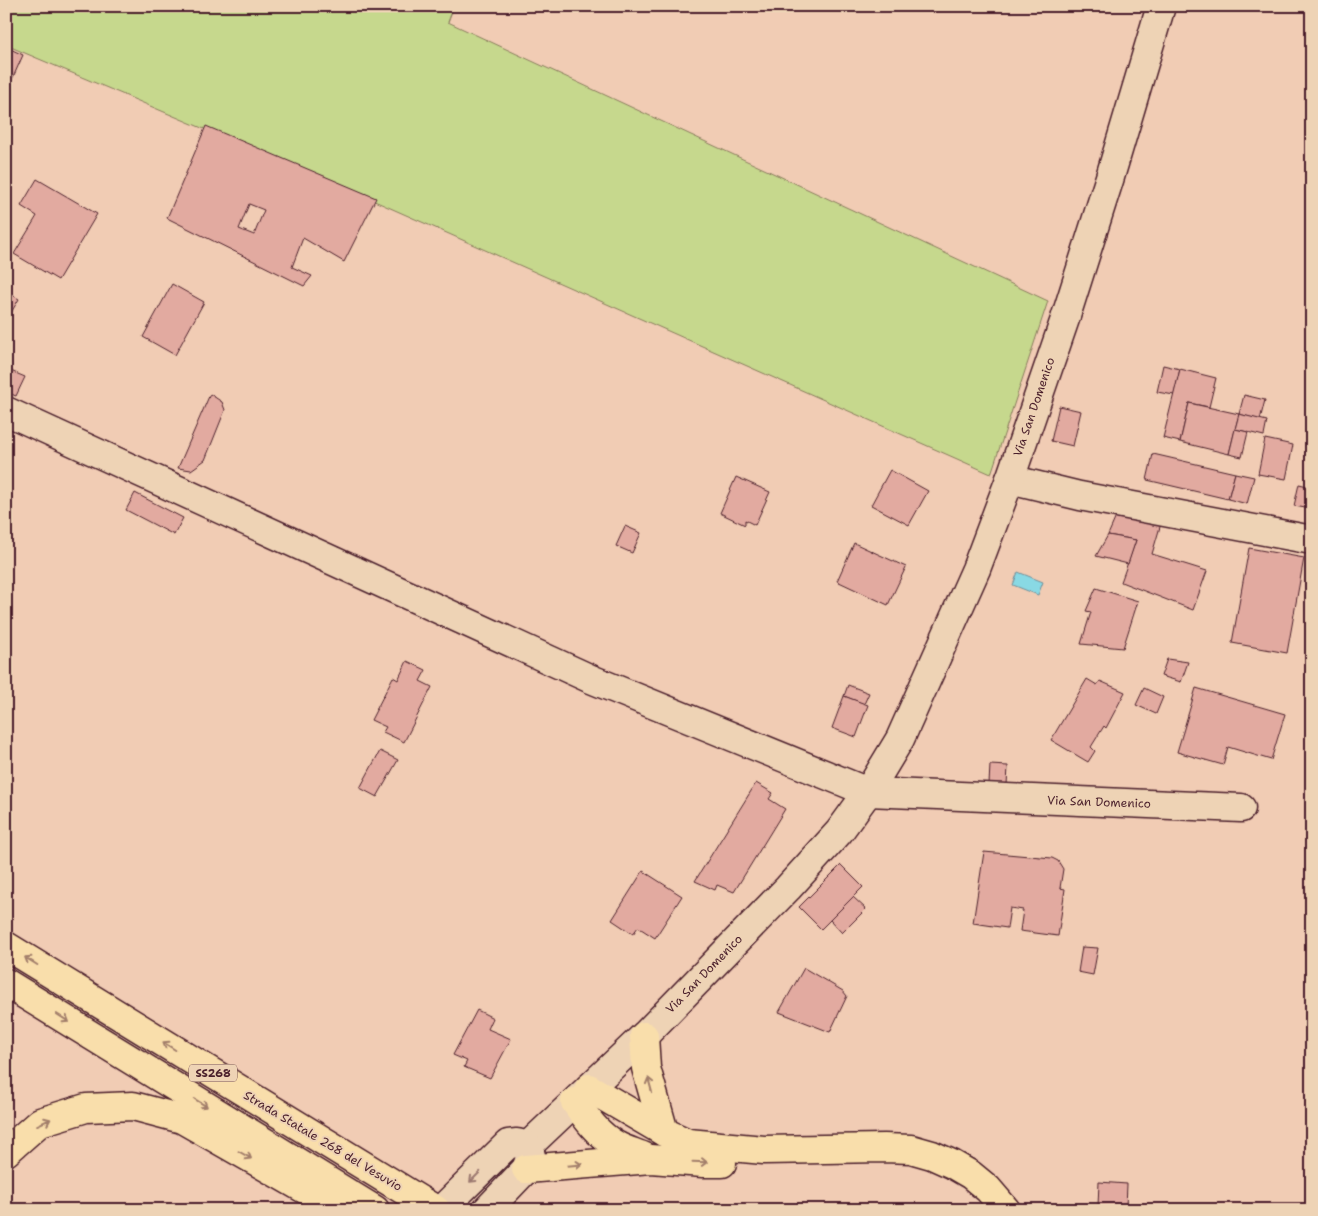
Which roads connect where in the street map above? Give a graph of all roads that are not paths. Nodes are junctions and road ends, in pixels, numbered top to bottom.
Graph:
1 (1161, 6) edge
2 (6, 411) edge
3 (1010, 479) junction
4 (1312, 540) edge
5 (868, 792) junction
6 (1241, 808) dead end
7 (6, 946) edge
8 (6, 983) edge
9 (644, 1036) junction
10 (582, 1095) junction
11 (664, 1132) junction
12 (764, 1150) junction
13 (6, 1152) edge
14 (521, 1153) junction
15 (652, 1159) junction
16 (432, 1206) edge
17 (354, 1210) edge
18 (375, 1210) edge
19 (487, 1210) edge
20 (1006, 1210) edge

1 - 3 street, Via San Domenico
2 - 5 street
3 - 4 street
3 - 5 street, Via San Domenico
5 - 6 street, Via San Domenico
5 - 9 street, Via San Domenico
16 -> 7 highway, Strada Statale 268 del Vesuvio / SS268
8 -> 18 highway, SS268
9 - 10 street, Via San Domenico
11 -> 9 highway
10 - 11 highway
10 - 14 street, Via San Domenico
10 - 15 highway
11 - 12 highway
15 -> 12 highway
12 - 20 highway
13 -> 17 highway
14 -> 15 highway
14 -> 16 street, Via San Domenico
14 - 19 street, Via San Domenico

